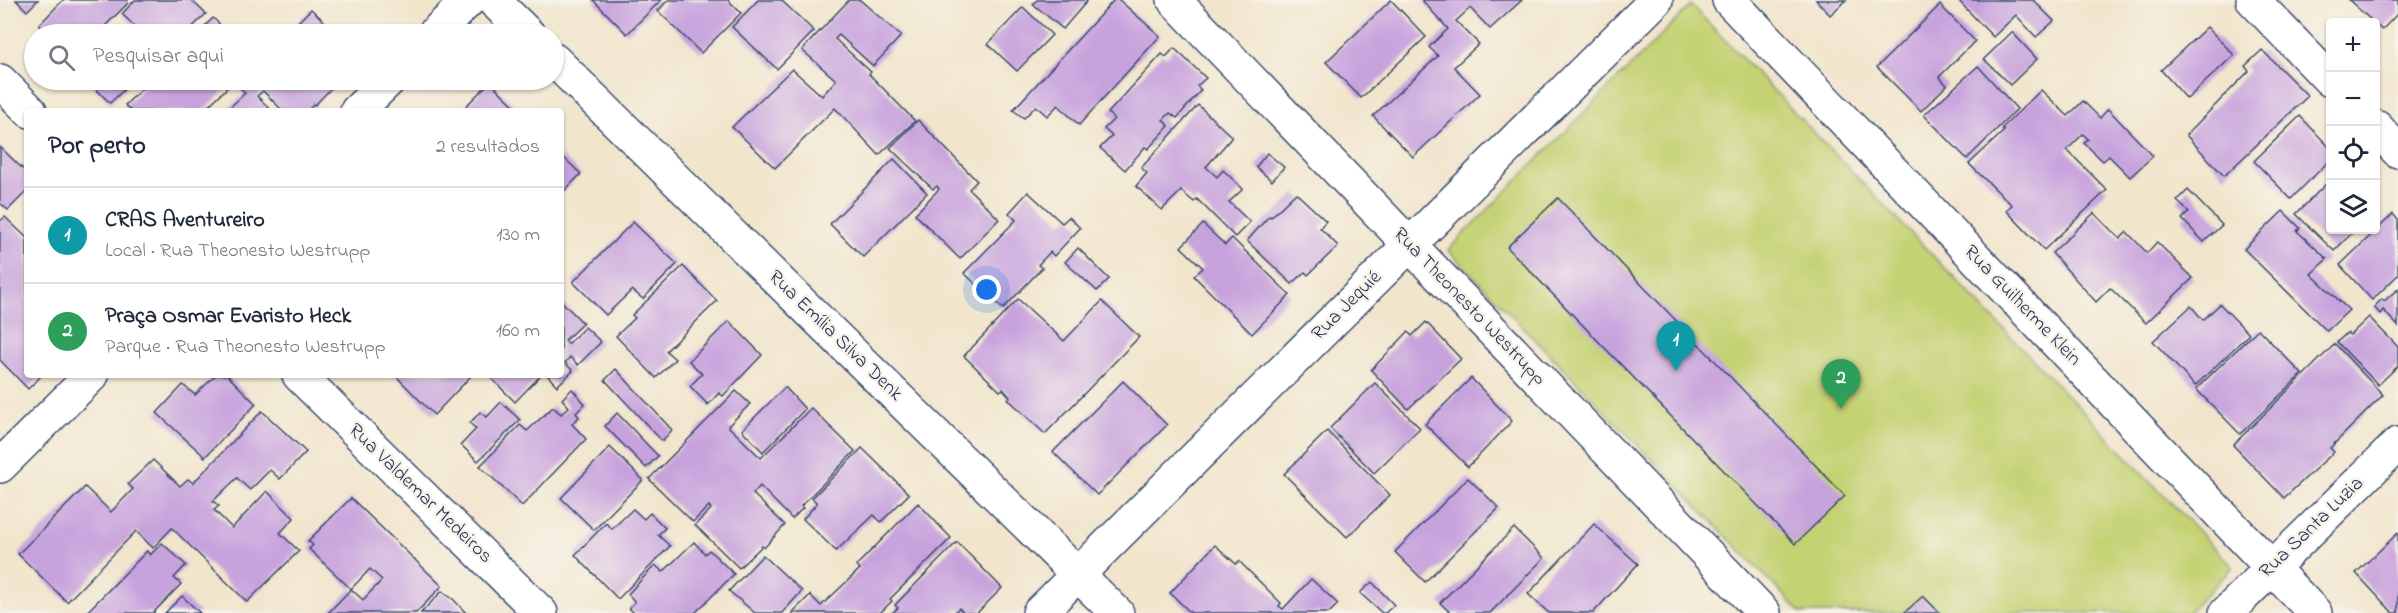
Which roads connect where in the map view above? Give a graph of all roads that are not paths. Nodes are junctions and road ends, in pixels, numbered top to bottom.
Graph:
1 (469, 0) edge
2 (493, 0) edge
3 (1174, 0) edge
4 (1656, 0) edge
5 (1729, 0) edge
6 (2253, 0) edge
7 (444, 24) edge
8 (518, 24) edge
9 (564, 70) edge
10 (2326, 75) edge
11 (0, 81) edge
12 (379, 90) edge
13 (27, 108) edge
14 (360, 108) edge
15 (2380, 131) edge
16 (2398, 151) edge
17 (1409, 244) junction
18 (89, 378) edge
19 (302, 378) edge
20 (2398, 444) edge
21 (0, 466) edge
22 (2272, 567) junction
23 (1078, 575) junction
24 (541, 613) edge
25 (1039, 613) edge
26 (1117, 613) edge
27 (1764, 613) edge
28 (2226, 613) edge
29 (2315, 613) edge

1 - 7 street
2 - 8 street
3 - 17 street, Rua Theonesto Westrupp
4 - 17 street, Rua Jequié
5 - 22 street, Rua Guilherme Klein
6 - 10 street
9 - 23 street, Rua Emília Silva Denk
11 - 13 street
12 - 14 street
15 - 16 street
17 - 23 street, Rua Jequié
17 - 27 street, Rua Theonesto Westrupp
18 - 21 street
19 - 24 street, Rua Valdemar Medeiros
20 - 22 street, Rua Santa Luzia
22 - 28 street, Rua Santa Luzia
22 - 29 street, Rua Guilherme Klein
23 - 25 street, Rua Jequié
23 - 26 street, Rua Emília Silva Denk

